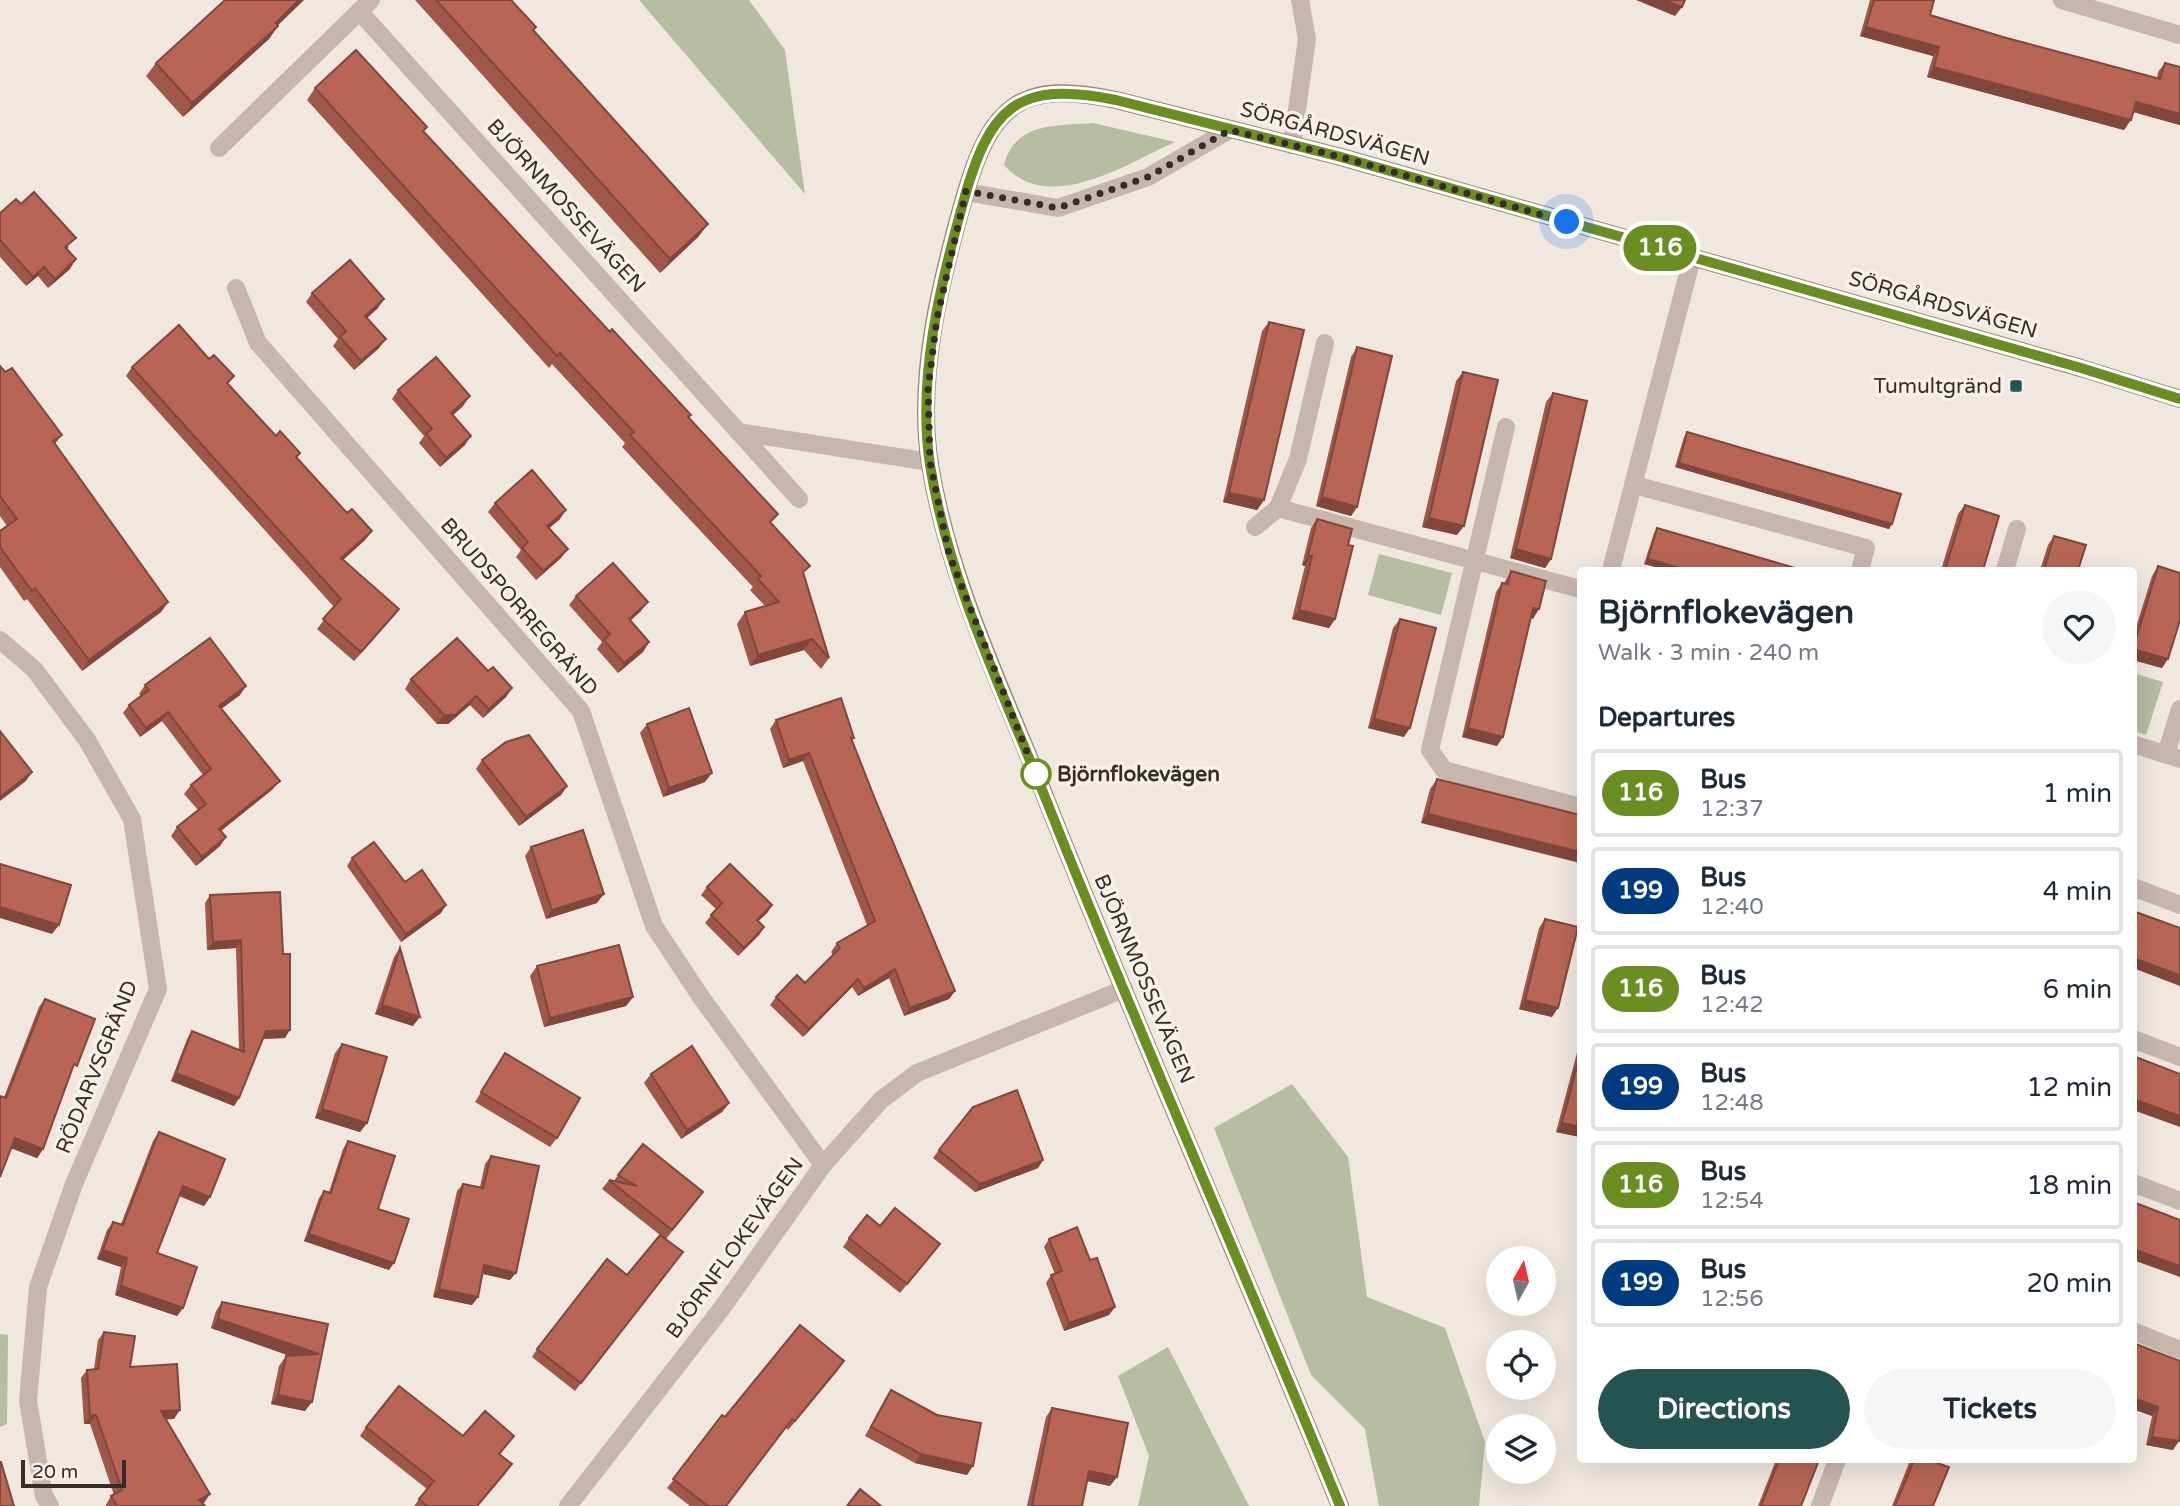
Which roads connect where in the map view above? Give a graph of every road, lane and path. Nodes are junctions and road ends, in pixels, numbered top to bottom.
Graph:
1 (1300, 0) edge
2 (2062, 0) edge
3 (365, 6) edge
4 (2180, 35) edge
5 (1230, 130) junction
6 (981, 144) joint
7 (1292, 145) junction
8 (219, 148) dead end
9 (966, 191) junction
10 (1692, 258) junction
11 (236, 288) dead end
12 (1325, 343) dead end
13 (2180, 399) edge
14 (1506, 427) dead end
15 (738, 432) junction
16 (930, 462) junction
17 (1635, 485) junction
18 (799, 499) dead end
19 (1278, 508) junction
20 (1255, 527) dead end
21 (2017, 529) dead end
22 (1475, 561) junction
23 (1612, 567) edge
24 (1861, 567) edge
25 (2006, 567) edge
26 (1577, 588) edge
27 (0, 640) edge
28 (2180, 709) edge
29 (2137, 745) edge
30 (2173, 756) edge
31 (1577, 806) edge
32 (2137, 889) edge
33 (2180, 905) edge
34 (1124, 989) junction
35 (2137, 1041) edge
36 (2180, 1057) edge
37 (823, 1165) junction
38 (2137, 1185) edge
39 (2180, 1201) edge
40 (2137, 1333) edge
41 (2180, 1350) edge
42 (1836, 1463) edge
43 (50, 1506) edge
44 (568, 1506) edge
45 (1340, 1506) edge
46 (1819, 1506) edge

1 - 7 street
2 - 4 street
3 - 8 street, BJÖRNMOSSEVÄGEN
3 - 15 street, BJÖRNMOSSEVÄGEN
5 - 6 street, SÖRGÅRDSVÄGEN
5 - 7 street, SÖRGÅRDSVÄGEN
5 - 9 street
6 - 9 street, BJÖRNMOSSEVÄGEN
7 - 10 street, SÖRGÅRDSVÄGEN
9 - 16 street, BJÖRNMOSSEVÄGEN
10 - 13 street, SÖRGÅRDSVÄGEN
10 - 17 street
11 - 37 street, BRUDSPORREGRÄND
12 - 19 street
14 - 22 street
15 - 16 street
15 - 18 street, BJÖRNMOSSEVÄGEN
16 - 34 street, BJÖRNMOSSEVÄGEN
17 - 23 street
17 - 24 street
19 - 20 street
19 - 22 street
21 - 25 street
22 - 26 street
22 - 31 street
27 - 43 street, RÖDARVSGRÄND
28 - 30 street
29 - 30 street
32 - 33 street
34 - 37 street, BJÖRNFLOKEVÄGEN
34 - 45 street, BJÖRNMOSSEVÄGEN
35 - 36 street
37 - 44 street, BJÖRNFLOKEVÄGEN
38 - 39 street
40 - 41 street
42 - 46 street

